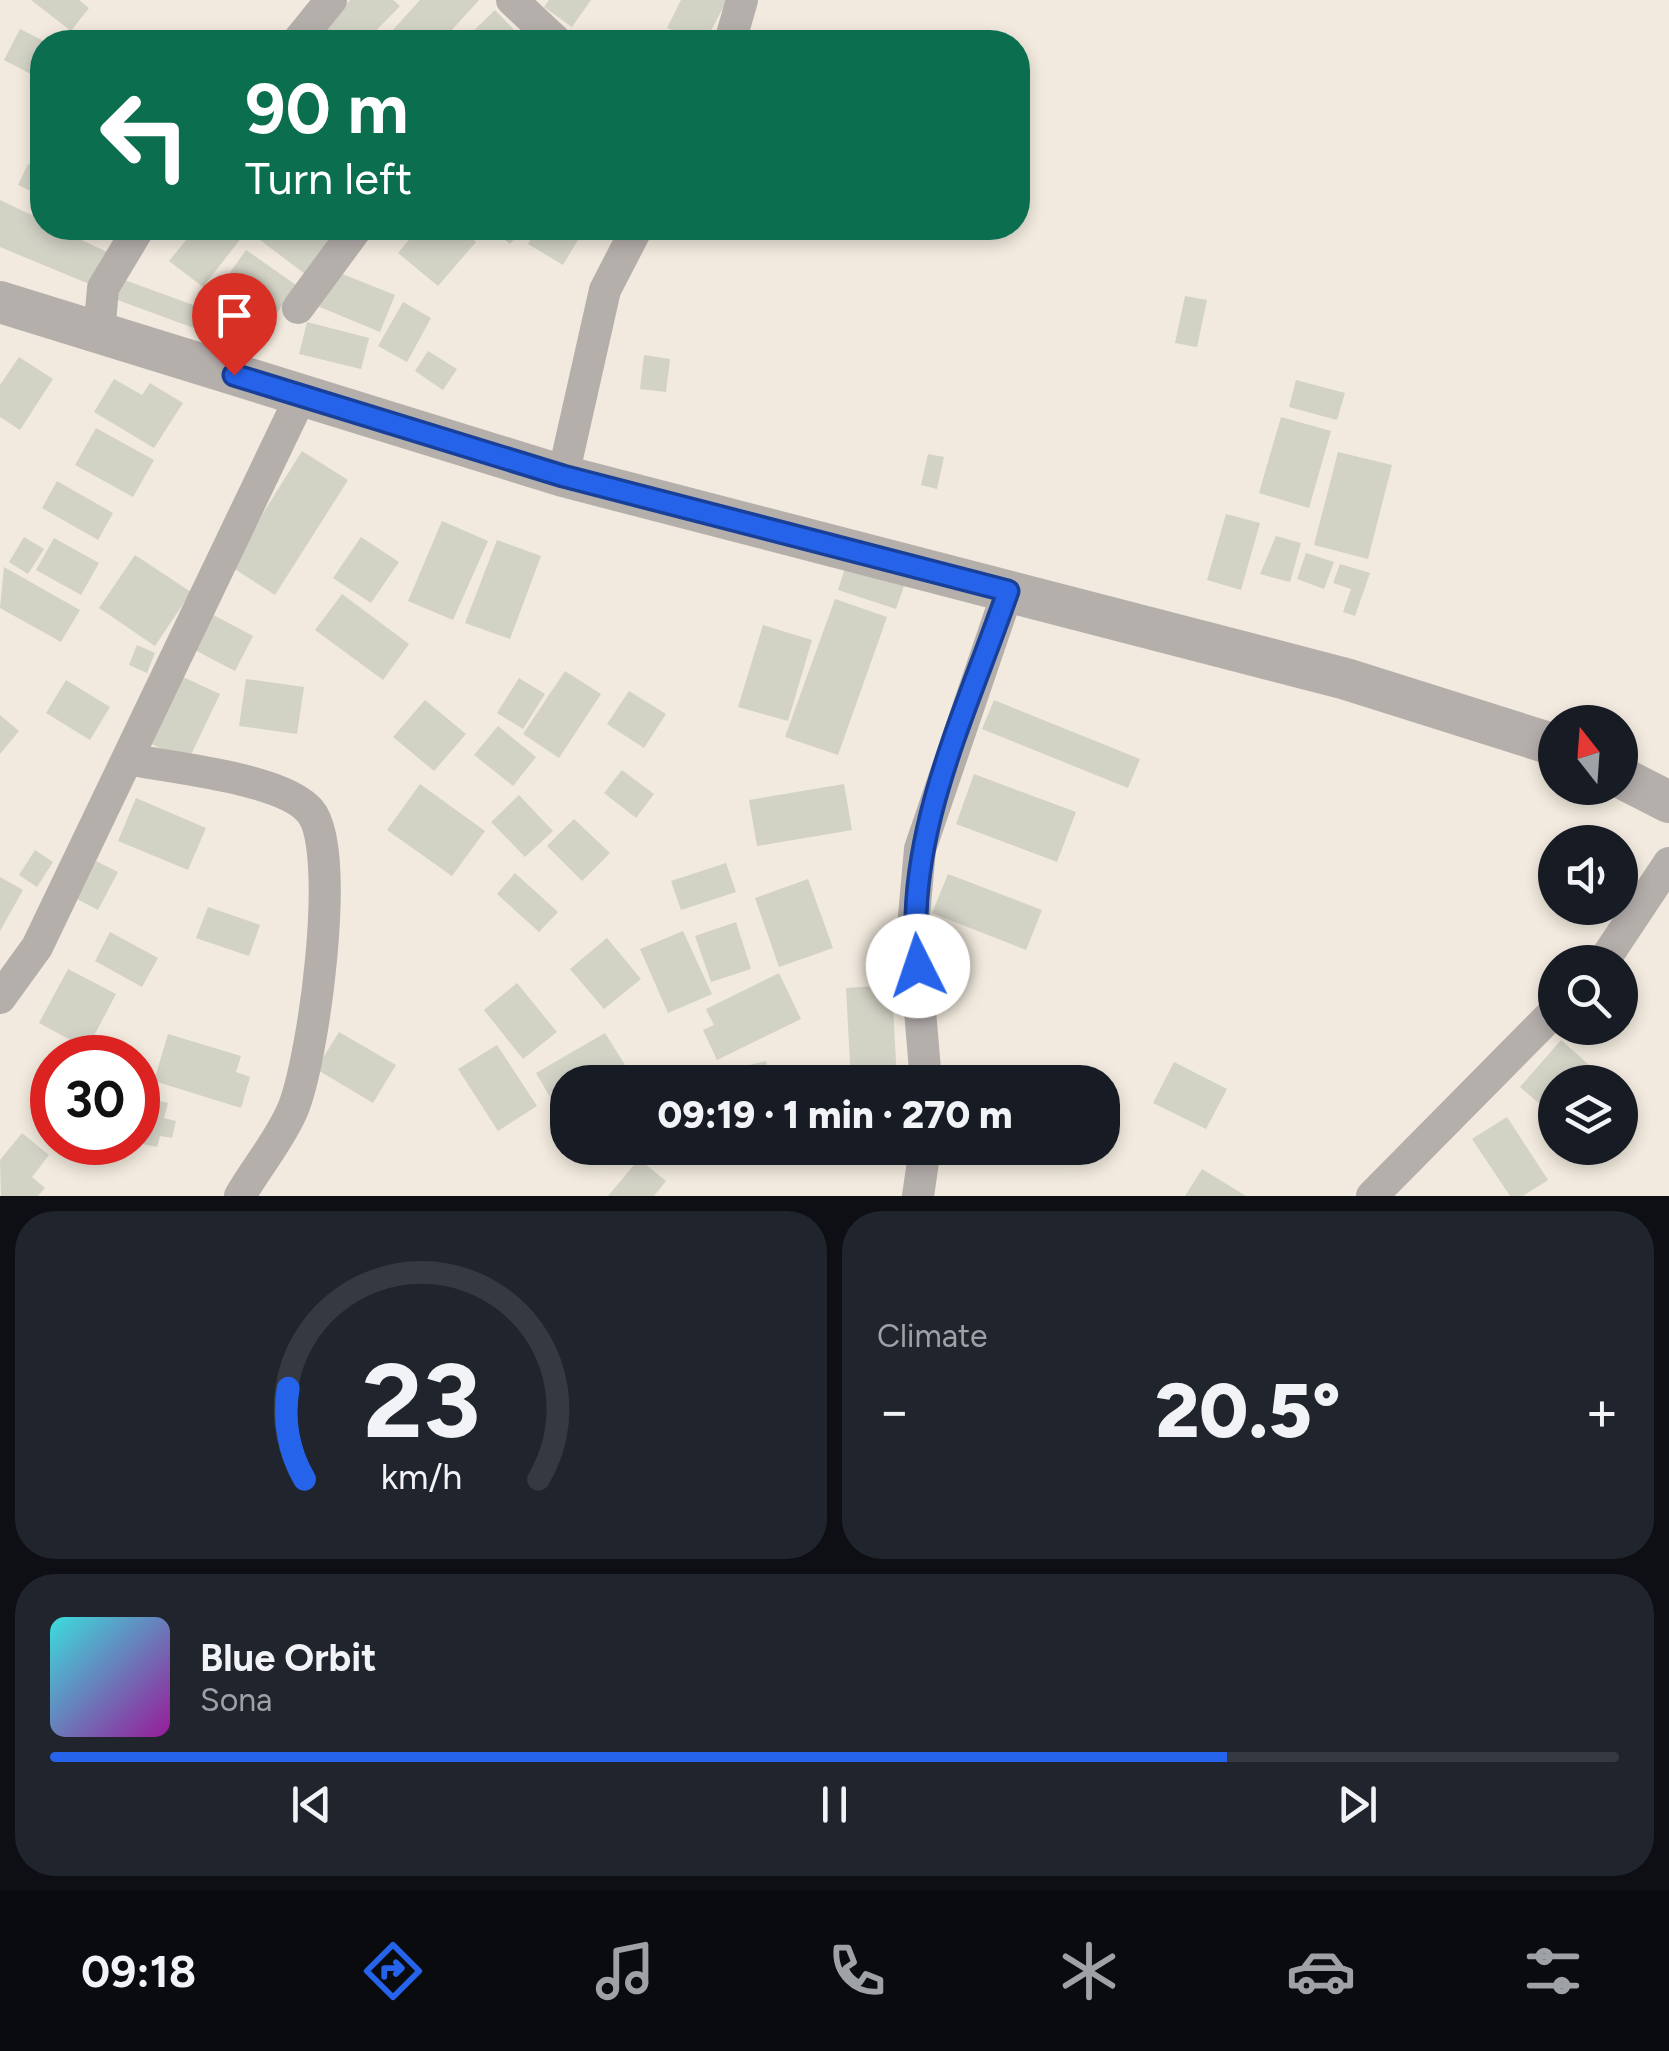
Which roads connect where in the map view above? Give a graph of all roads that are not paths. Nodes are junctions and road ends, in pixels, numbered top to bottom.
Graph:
1 (332, 0) edge
2 (512, 0) edge
3 (742, 0) edge
4 (311, 30) edge
5 (545, 30) edge
6 (733, 30) edge
7 (132, 240) edge
8 (348, 240) edge
9 (630, 240) edge
10 (0, 302) edge
11 (298, 308) dead end
12 (99, 334) junction
13 (301, 396) junction
14 (563, 476) junction
15 (1008, 591) junction
16 (1538, 740) edge
17 (128, 759) junction
18 (1638, 786) edge
19 (1669, 802) edge
20 (1669, 863) edge
21 (1614, 945) edge
22 (0, 998) edge
23 (1538, 1028) edge
24 (925, 1065) edge
25 (923, 1165) edge
26 (240, 1196) edge
27 (918, 1196) edge
28 (1372, 1196) edge

1 - 4 street
2 - 5 street
3 - 6 street
7 - 12 street
8 - 11 street
9 - 14 street
10 - 12 street
12 - 13 street
13 - 14 street
13 - 17 street
14 - 15 street
15 - 16 street
15 - 24 street
17 - 22 street
17 - 26 street
18 - 19 street
20 - 21 street
23 - 28 street
25 - 27 street

